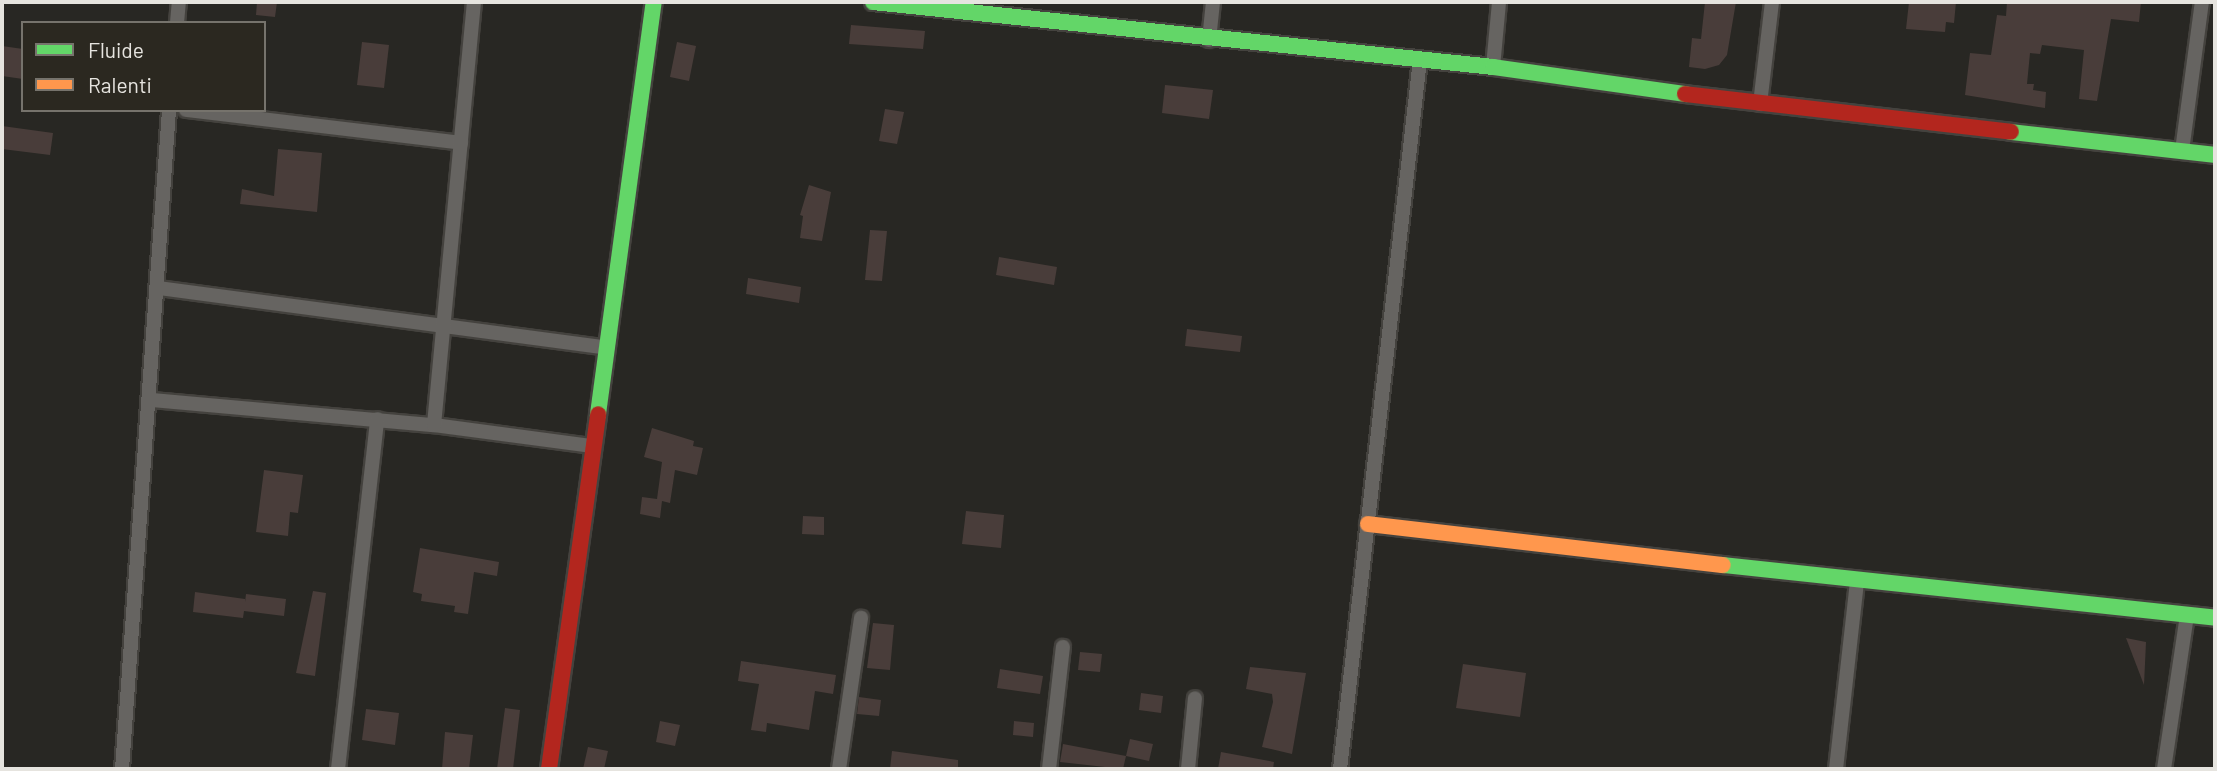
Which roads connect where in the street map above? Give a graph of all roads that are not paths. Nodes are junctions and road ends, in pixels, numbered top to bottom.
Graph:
1 (179, 2) edge
2 (474, 2) edge
3 (654, 2) edge
4 (873, 2) edge
5 (1024, 2) edge
6 (1213, 2) edge
7 (1499, 2) edge
8 (1772, 2) edge
9 (2202, 2) edge
10 (1022, 19) junction
11 (177, 21) edge
12 (1209, 40) junction
13 (1420, 59) junction
14 (1493, 67) junction
15 (1760, 104) junction
16 (170, 112) edge
17 (203, 112) edge
18 (461, 143) junction
19 (2182, 151) junction
20 (2215, 155) edge
21 (159, 288) junction
22 (445, 323) junction
23 (604, 347) junction
24 (152, 400) junction
25 (377, 419) junction
26 (434, 425) junction
27 (591, 446) junction
28 (1368, 524) junction
29 (1857, 581) junction
30 (2187, 615) junction
31 (861, 618) dead end
32 (2215, 618) edge
33 (1063, 647) dead end
34 (1195, 698) dead end
35 (122, 769) edge
36 (338, 769) edge
37 (549, 769) edge
38 (839, 769) edge
39 (1049, 769) edge
40 (1188, 769) edge
41 (1340, 769) edge
42 (1836, 769) edge
43 (2164, 769) edge

1 - 11 street
2 - 18 street
3 - 23 street
4 - 10 street
5 - 10 street
6 - 12 street
7 - 14 street
8 - 15 street
9 - 19 street
10 - 12 street
12 - 13 street
13 - 14 street
13 - 28 street
14 - 15 street
15 - 19 street
16 - 21 street
17 - 18 street
18 - 22 street
19 - 20 street
21 - 22 street
21 - 24 street
22 - 23 street
22 - 26 street
23 - 27 street
24 - 25 street
24 - 35 street
25 - 26 street
25 - 36 street
26 - 27 street
27 - 37 street
28 - 29 street
28 - 41 street
29 - 30 street
29 - 42 street
30 - 32 street
30 - 43 street
31 - 38 street
33 - 39 street
34 - 40 street

